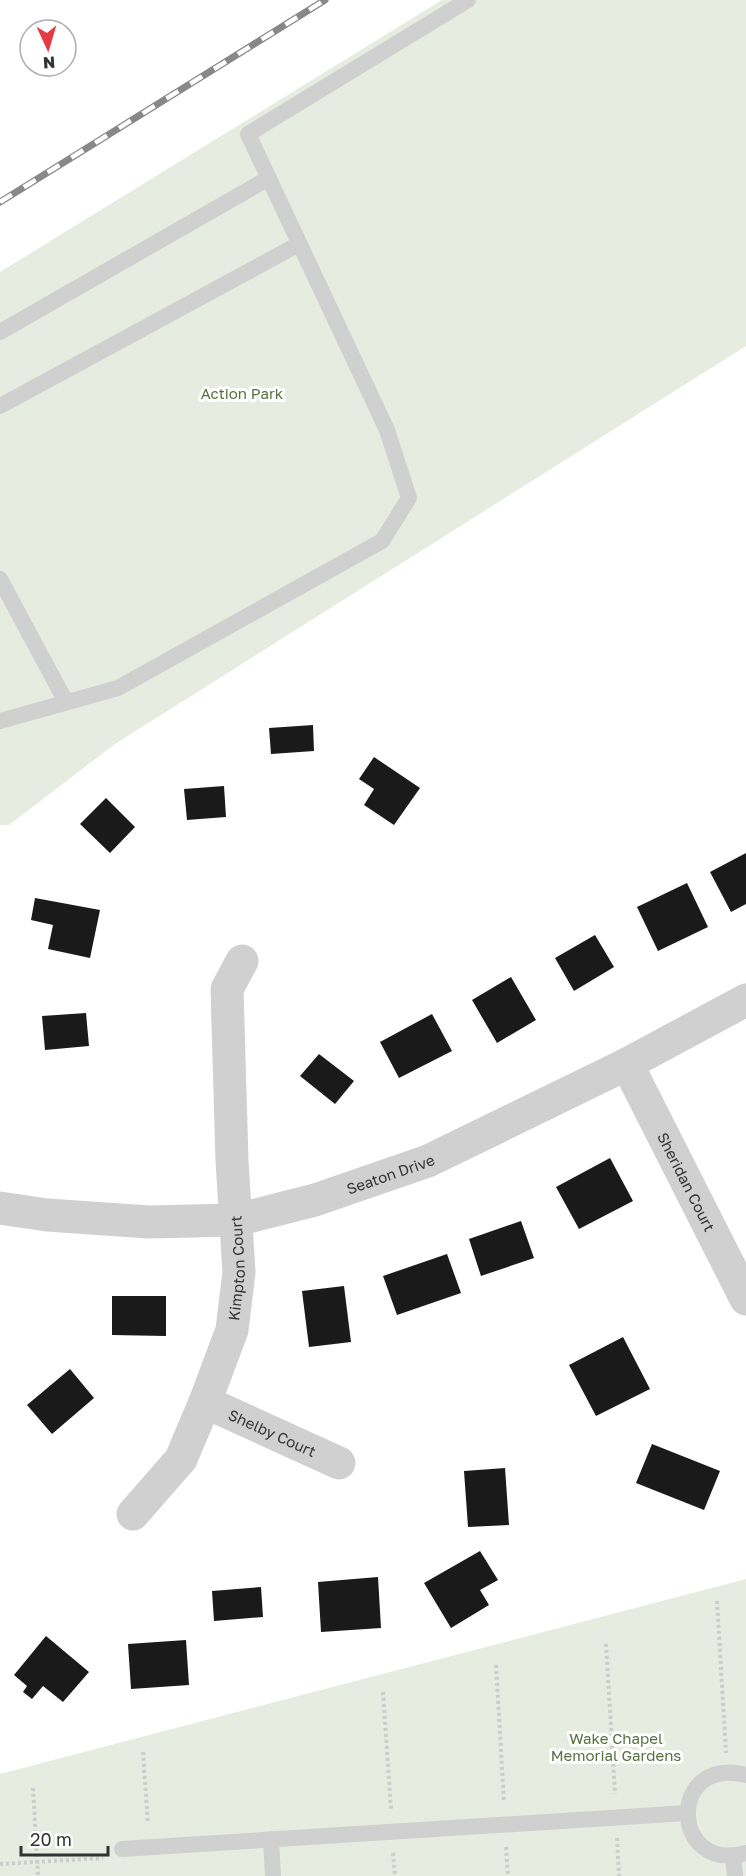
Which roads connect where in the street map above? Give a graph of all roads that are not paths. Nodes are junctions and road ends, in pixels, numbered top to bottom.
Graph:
1 (468, 0) edge
2 (269, 178) junction
3 (299, 244) junction
4 (0, 332) edge
5 (0, 406) edge
6 (0, 579) edge
7 (66, 702) junction
8 (0, 721) edge
9 (242, 962) dead end
10 (746, 1000) edge
11 (627, 1064) junction
12 (0, 1208) edge
13 (236, 1220) junction
14 (746, 1299) edge
15 (205, 1402) junction
16 (339, 1462) dead end
17 (133, 1514) dead end
18 (746, 1775) edge
19 (687, 1814) junction
20 (271, 1839) junction
21 (122, 1849) road end
22 (740, 1854) edge
23 (273, 1876) edge
24 (735, 1876) edge

1 - 2 lane
2 - 3 lane
2 - 4 lane
3 - 5 lane
3 - 7 lane
6 - 7 lane
7 - 8 lane
9 - 13 street, Kimpton Court
10 - 11 street, Seaton Drive
11 - 13 street, Seaton Drive
11 - 14 street, Sheridan Court
12 - 13 street, Seaton Drive
13 - 15 street, Kimpton Court
15 - 16 street, Shelby Court
15 - 17 street, Kimpton Court
18 - 19 lane
19 - 20 lane
19 - 22 lane
20 - 21 lane
20 - 23 lane
22 - 24 lane

